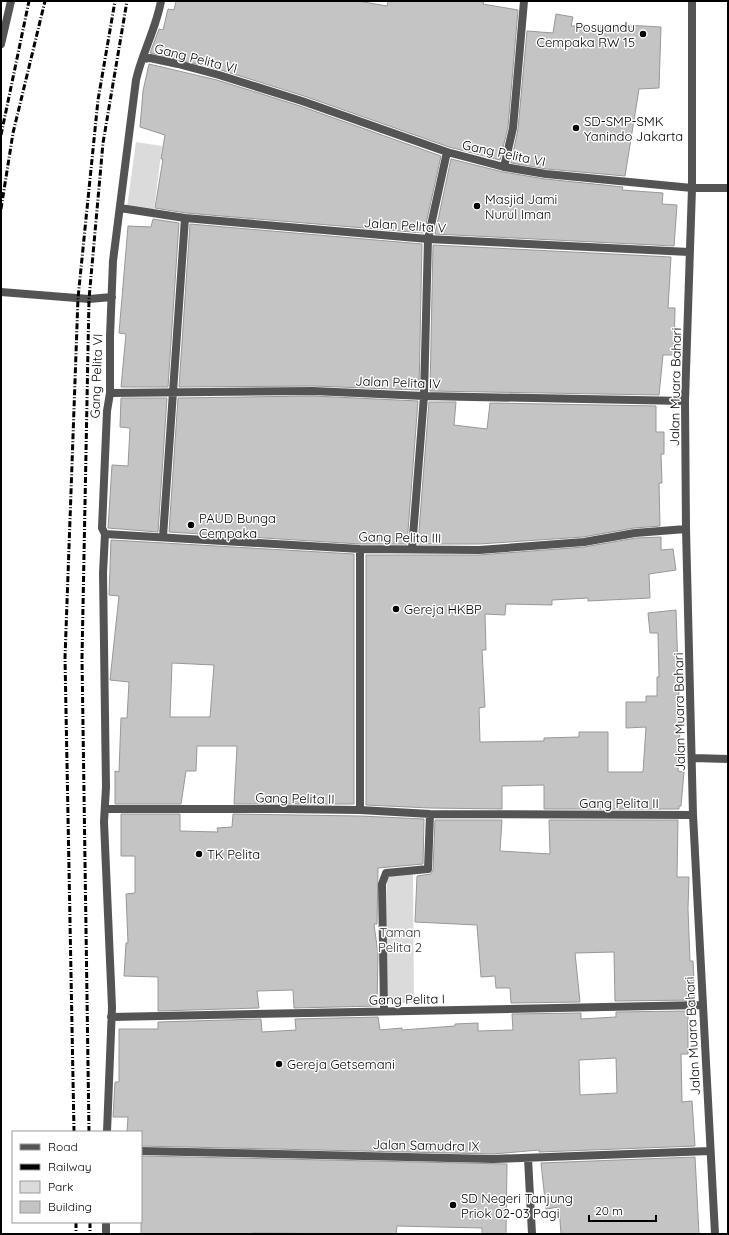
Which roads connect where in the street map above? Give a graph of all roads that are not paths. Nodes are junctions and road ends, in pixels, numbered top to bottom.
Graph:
1 (11, 1) edge
2 (161, 1) edge
3 (524, 1) edge
4 (692, 1) edge
5 (1, 44) edge
6 (144, 59) junction
7 (447, 152) junction
8 (504, 167) junction
9 (692, 188) junction
10 (728, 188) edge
11 (120, 208) junction
12 (185, 218) junction
13 (428, 239) junction
14 (689, 252) junction
15 (1, 292) edge
16 (112, 297) junction
17 (172, 392) junction
18 (110, 393) junction
19 (424, 396) junction
20 (686, 401) junction
21 (686, 529) junction
22 (104, 534) junction
23 (163, 537) junction
24 (360, 549) junction
25 (412, 550) junction
26 (693, 758) junction
27 (728, 759) edge
28 (105, 809) junction
29 (360, 810) junction
30 (430, 814) junction
31 (693, 815) junction
32 (703, 1005) junction
33 (384, 1011) junction
34 (111, 1017) junction
35 (107, 1131) edge
36 (142, 1151) edge
37 (710, 1151) junction
38 (528, 1158) junction
39 (106, 1223) edge
40 (106, 1234) edge
41 (532, 1234) edge
42 (715, 1234) edge

1 - 5 street
2 - 6 street
3 - 8 street
4 - 9 street, Jalan Muara Bahari
6 - 7 street, Gang Pelita VI
6 - 11 street, Gang Pelita VI
7 - 8 street, Gang Pelita VI
7 - 13 street
8 - 9 street, Gang Pelita VI
9 - 10 street
9 - 14 street, Jalan Muara Bahari
11 - 12 street, Jalan Pelita V
11 - 16 street, Gang Pelita VI
12 - 13 street, Jalan Pelita V
12 - 17 street
13 - 14 street, Jalan Pelita V
13 - 19 street
14 - 20 street, Jalan Muara Bahari
15 - 16 street
16 - 18 street, Gang Pelita VI
17 - 18 street, Jalan Pelita IV
17 - 19 street, Jalan Pelita IV
17 - 23 street
18 - 22 street, Gang Pelita VI
19 - 20 street, Jalan Pelita IV
19 - 25 street
20 - 21 street, Jalan Muara Bahari
21 - 25 street, Gang Pelita III
21 - 26 street, Jalan Muara Bahari
22 - 23 street, Gang Pelita III
22 - 28 street, Gang Pelita VI
23 - 24 street, Gang Pelita III
24 - 25 street, Gang Pelita III
24 - 29 street
26 - 27 street
26 - 31 street, Jalan Muara Bahari
28 - 29 street, Gang Pelita II
28 - 34 street
29 - 30 street, Gang Pelita II
30 - 31 street, Gang Pelita II
30 - 33 street
31 - 32 street, Jalan Muara Bahari
32 - 33 street, Gang Pelita I
32 - 37 street, Jalan Muara Bahari
33 - 34 street, Gang Pelita I
34 - 35 street
36 - 38 street, Jalan Samudra IX
37 - 38 street, Jalan Samudra IX
37 - 42 street, Jalan Muara Bahari
38 - 41 street
39 - 40 street

